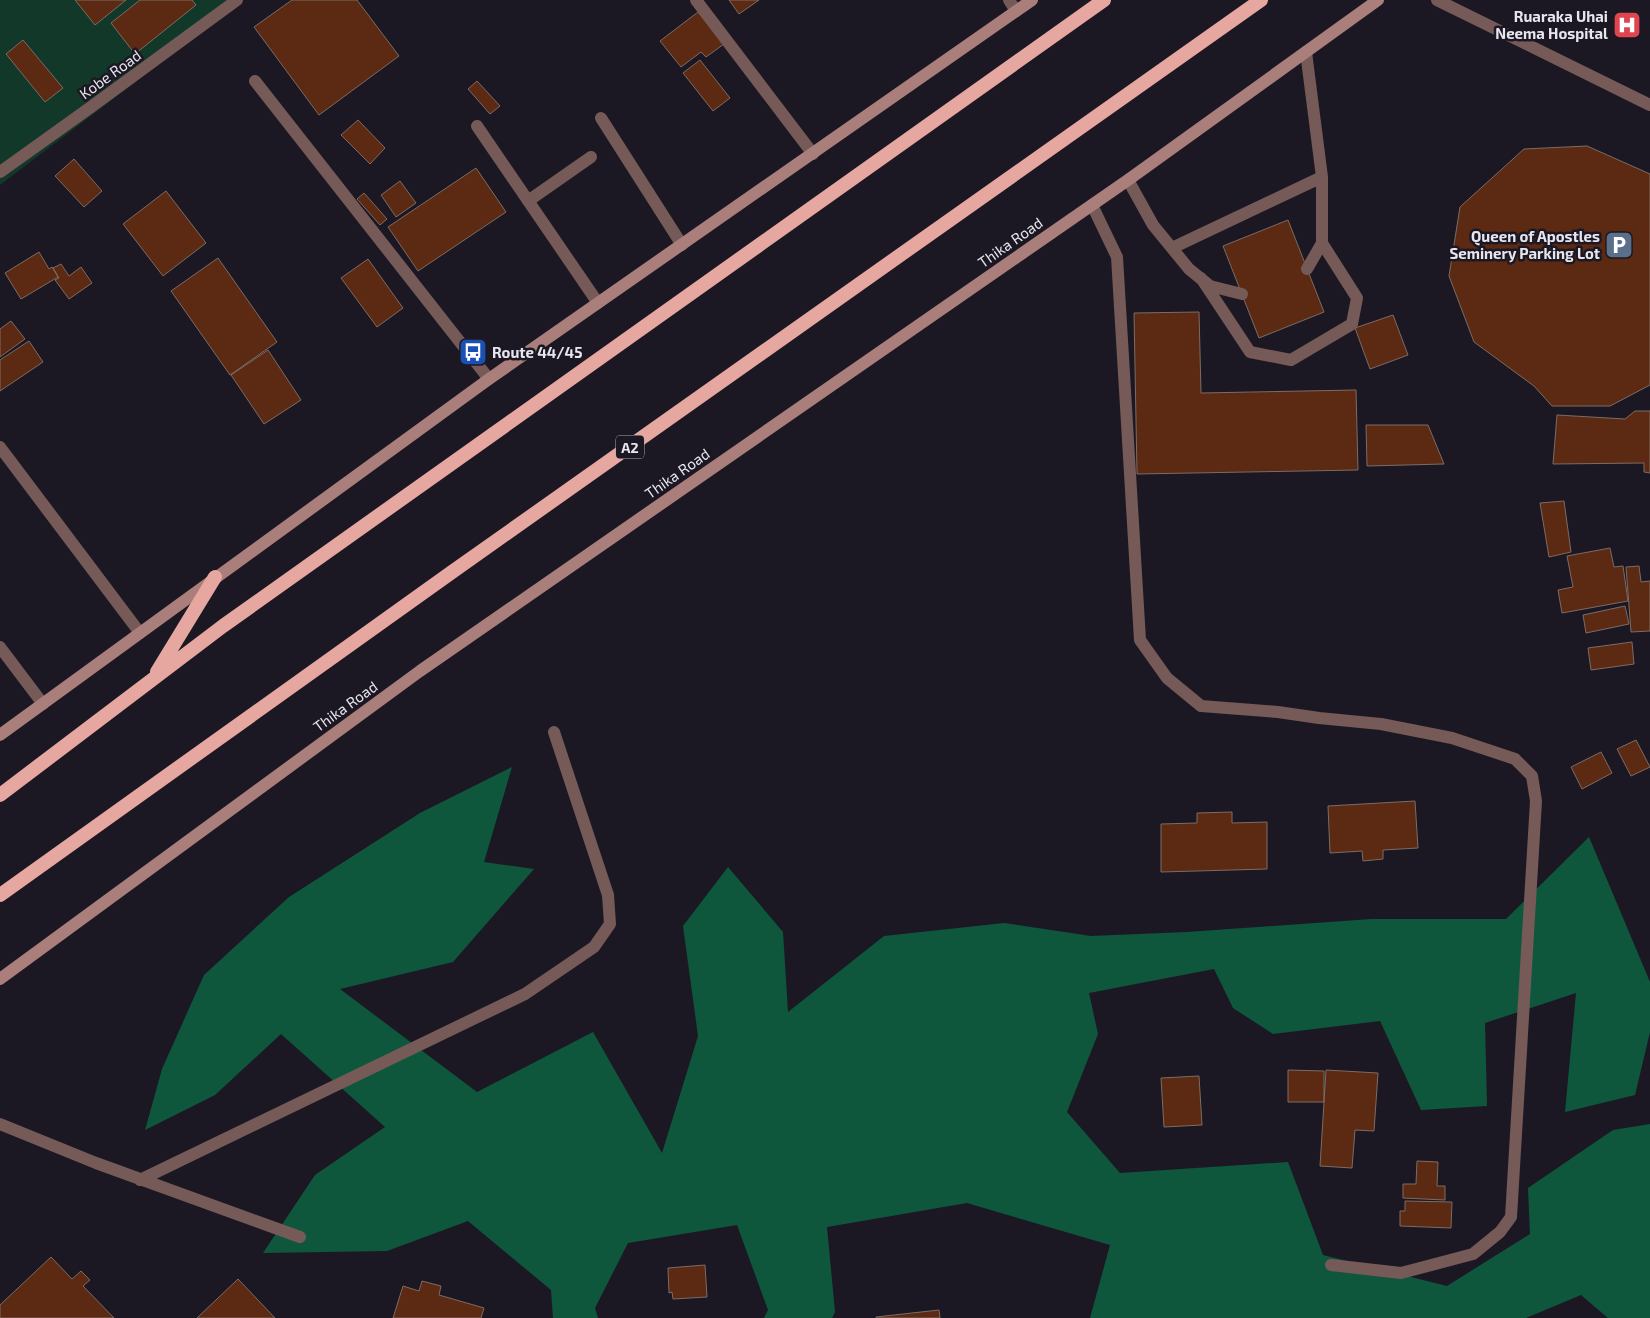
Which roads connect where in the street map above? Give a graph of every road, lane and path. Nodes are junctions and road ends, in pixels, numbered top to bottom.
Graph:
1 (237, 0) edge
2 (696, 0) edge
3 (1009, 0) edge
4 (1032, 0) edge
5 (1104, 0) edge
6 (1261, 0) edge
7 (1378, 0) edge
8 (1437, 0) edge
9 (1016, 11) junction
10 (1306, 52) junction
11 (255, 81) dead end
12 (1650, 105) edge
13 (601, 118) dead end
14 (476, 126) dead end
15 (813, 154) junction
16 (591, 157) dead end
17 (0, 172) edge
18 (1322, 177) junction
19 (1128, 180) junction
20 (528, 201) junction
21 (1092, 205) junction
22 (1322, 243) junction
23 (682, 245) junction
24 (1172, 248) junction
25 (1307, 269) dead end
26 (1201, 278) junction
27 (1242, 294) dead end
28 (598, 303) junction
29 (490, 379) junction
30 (0, 448) edge
31 (215, 577) junction
32 (140, 632) junction
33 (0, 647) edge
34 (152, 679) junction
35 (43, 704) junction
36 (554, 732) dead end
37 (0, 735) edge
38 (0, 795) edge
39 (0, 895) edge
40 (0, 979) edge
41 (0, 1124) edge
42 (140, 1180) junction
43 (300, 1237) dead end
44 (1331, 1265) dead end

1 - 17 street, Kobe Road
2 - 15 street
3 - 9 street
4 - 9 main road
5 - 34 highway
6 - 39 highway, A2
7 - 10 main road, Thika Road
8 - 12 street
9 - 15 main road
10 - 18 street
10 - 19 main road, Thika Road
11 - 29 street
13 - 23 street
14 - 20 street
15 - 23 main road
16 - 20 street
18 - 22 street
18 - 24 street
19 - 21 main road, Thika Road
19 - 24 street
20 - 28 street
21 - 40 main road, Thika Road
21 - 44 street
22 - 25 street
22 - 26 street
23 - 28 main road
24 - 26 street
26 - 27 street
28 - 29 main road
29 - 31 main road
30 - 32 street
31 - 32 main road
31 - 34 highway
32 - 35 main road
33 - 35 street
34 - 38 highway
35 - 37 main road
36 - 42 street
41 - 42 street
42 - 43 street

